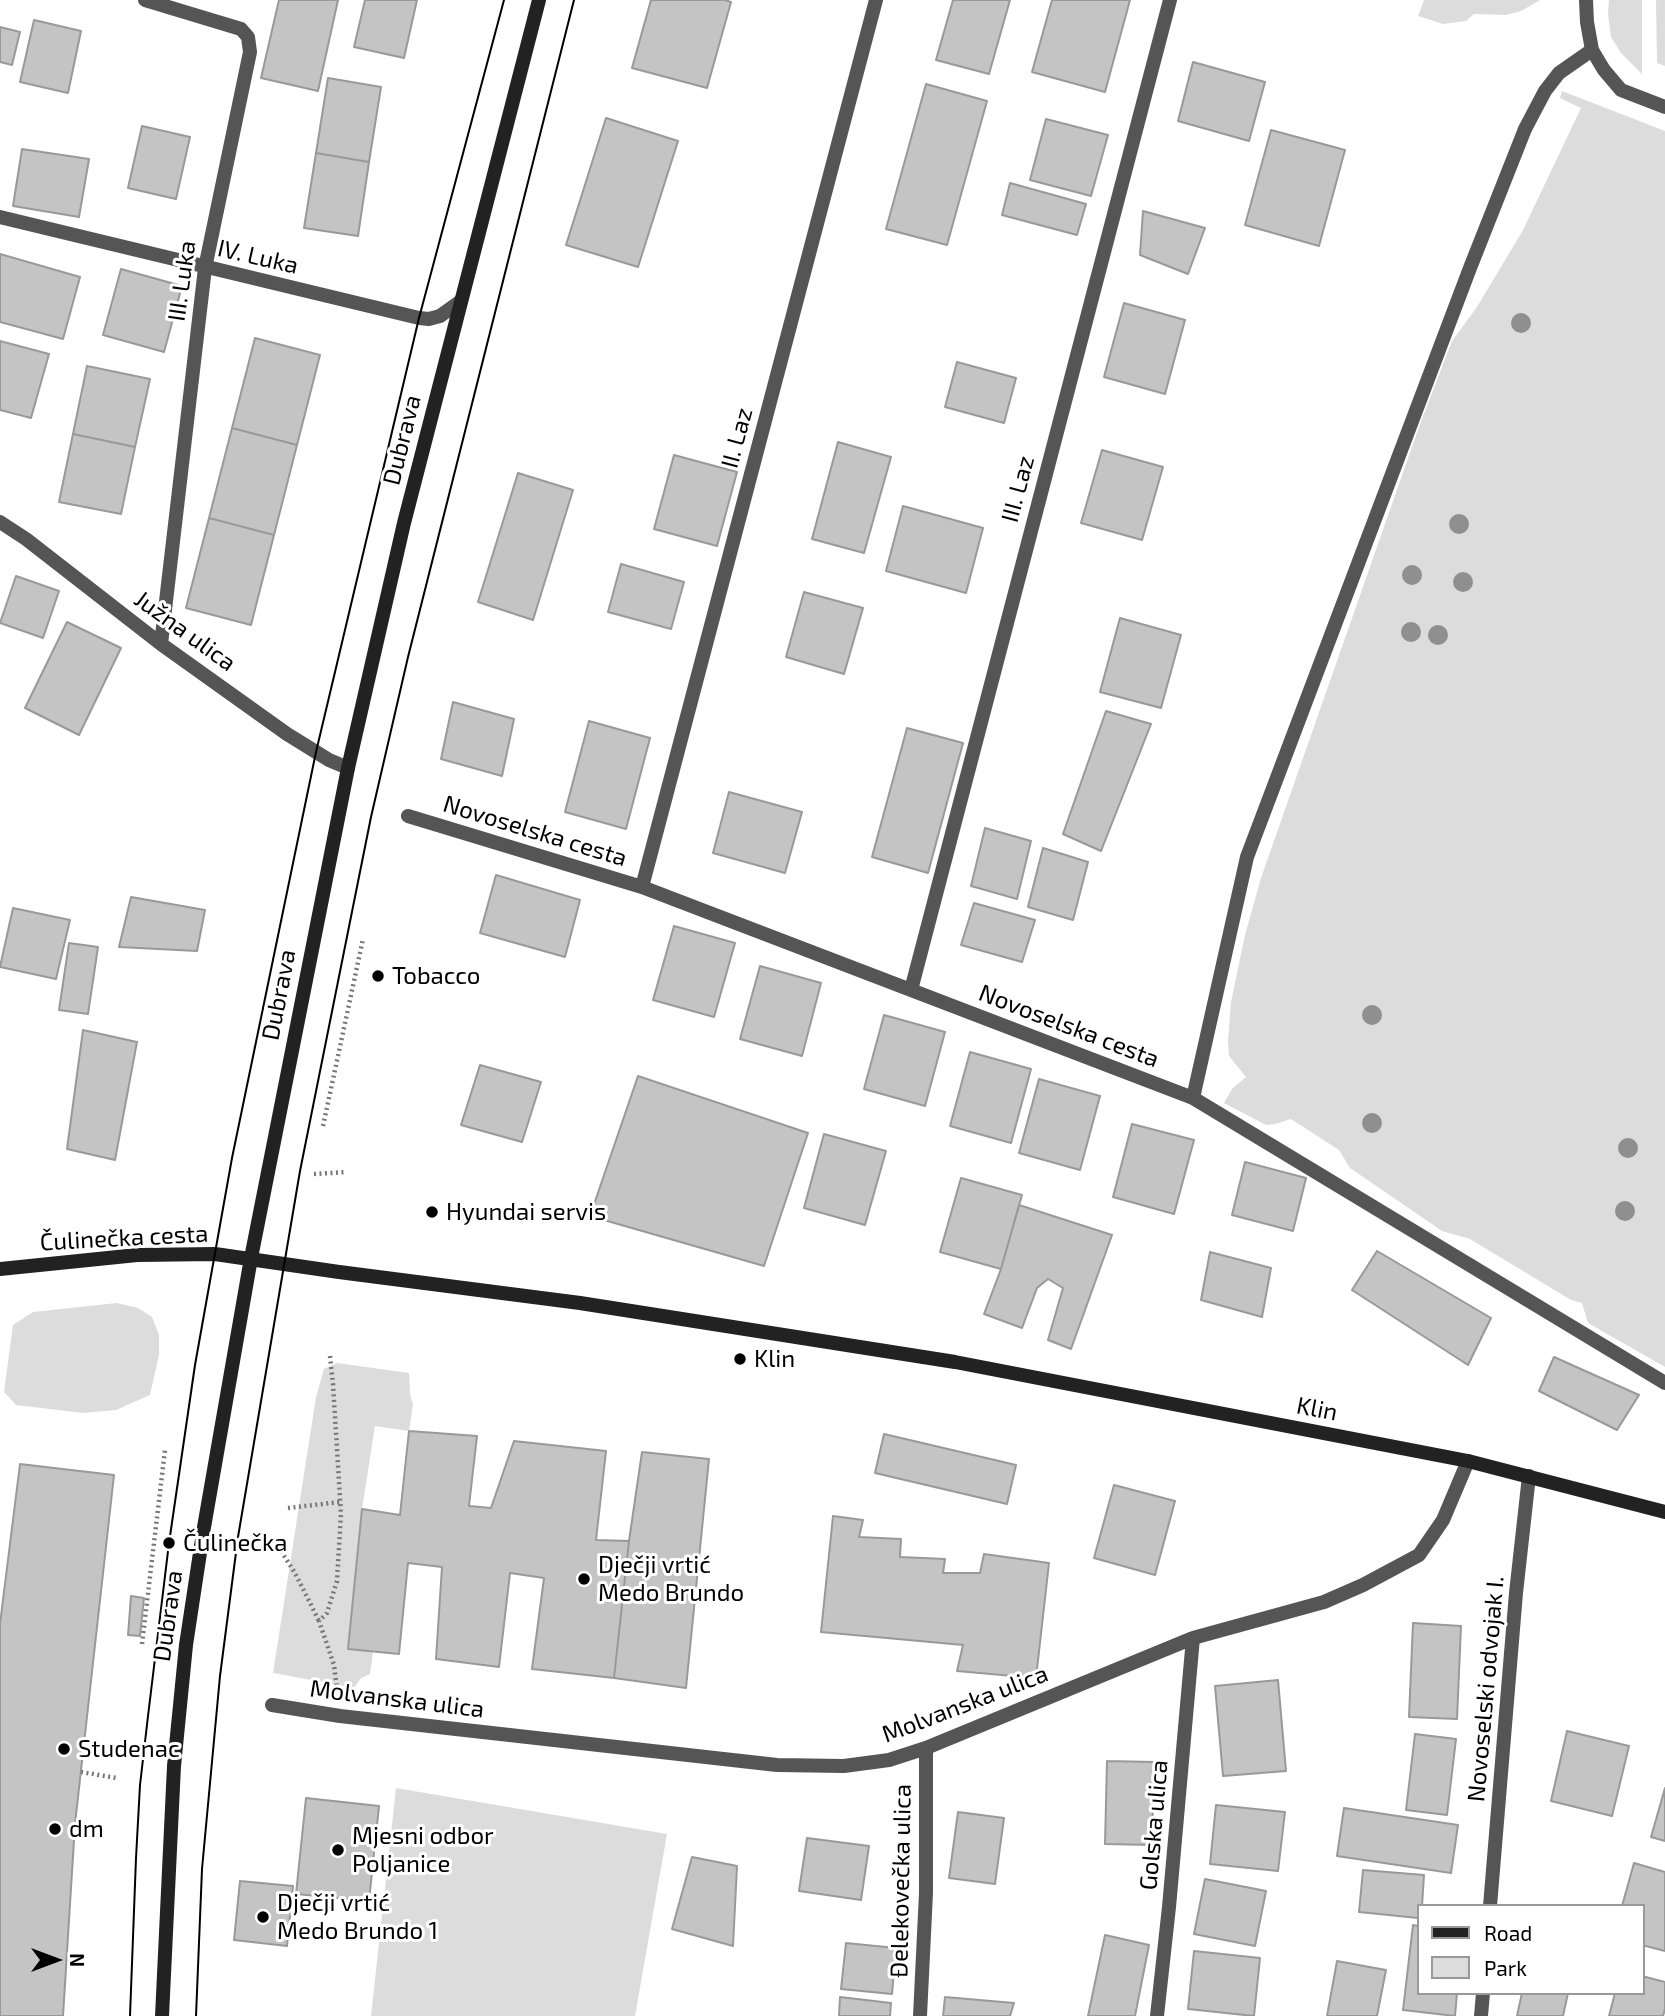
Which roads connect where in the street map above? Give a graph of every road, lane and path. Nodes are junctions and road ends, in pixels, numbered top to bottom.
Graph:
1 (145, 0) edge
2 (539, 0) edge
3 (876, 0) edge
4 (1170, 0) edge
5 (1586, 0) edge
6 (1592, 50) junction
7 (1665, 107) edge
8 (0, 218) edge
9 (205, 268) junction
10 (461, 301) junction
11 (0, 522) edge
12 (161, 644) junction
13 (348, 768) junction
14 (408, 816) dead end
15 (642, 887) junction
16 (363, 939) dead end
17 (911, 989) junction
18 (1193, 1098) junction
19 (323, 1126) dead end
20 (347, 1172) dead end
21 (314, 1174) dead end
22 (251, 1258) junction
23 (0, 1269) edge
24 (330, 1356) dead end
25 (1665, 1383) edge
26 (165, 1450) dead end
27 (1468, 1461) junction
28 (1529, 1476) junction
29 (340, 1502) junction
30 (288, 1508) dead end
31 (1665, 1512) edge
32 (281, 1551) dead end
33 (319, 1621) junction
34 (1194, 1638) junction
35 (142, 1644) dead end
36 (272, 1706) dead end
37 (340, 1716) junction
38 (926, 1748) junction
39 (81, 1772) dead end
40 (117, 1777) dead end
41 (1490, 1904) edge
42 (1483, 1995) edge
43 (162, 2016) edge
44 (920, 2016) edge
45 (1157, 2016) edge
46 (1481, 2016) edge

1 - 9 street, III. Luka
2 - 10 main road, Dubrava
3 - 15 street, II. Laz
4 - 17 street, III. Laz
5 - 6 street
6 - 7 street
6 - 18 street
8 - 9 street, IV. Luka
9 - 10 street, IV. Luka
9 - 12 street, III. Luka
10 - 13 main road, Dubrava
11 - 12 street, Južna ulica
12 - 13 street, Južna ulica
13 - 22 main road, Dubrava
14 - 15 street, Novoselska cesta
15 - 17 street, Novoselska cesta
16 - 19 path
17 - 18 street, Novoselska cesta
18 - 25 street, Novoselska cesta
20 - 21 path
22 - 23 main road, Čulinečka cesta
22 - 27 main road, Klin
22 - 43 main road, Dubrava
24 - 29 path
26 - 35 path
27 - 28 main road, Klin
27 - 34 street, Molvanska ulica
28 - 31 main road, Klin
28 - 41 street, Novoselski odvojak I.
29 - 30 path
29 - 33 path
32 - 33 path
33 - 37 path
34 - 38 street, Molvanska ulica
34 - 45 street, Golska ulica
36 - 37 street, Molvanska ulica
37 - 38 street, Molvanska ulica
38 - 44 street, Đelekovečka ulica
39 - 40 path
42 - 46 street

